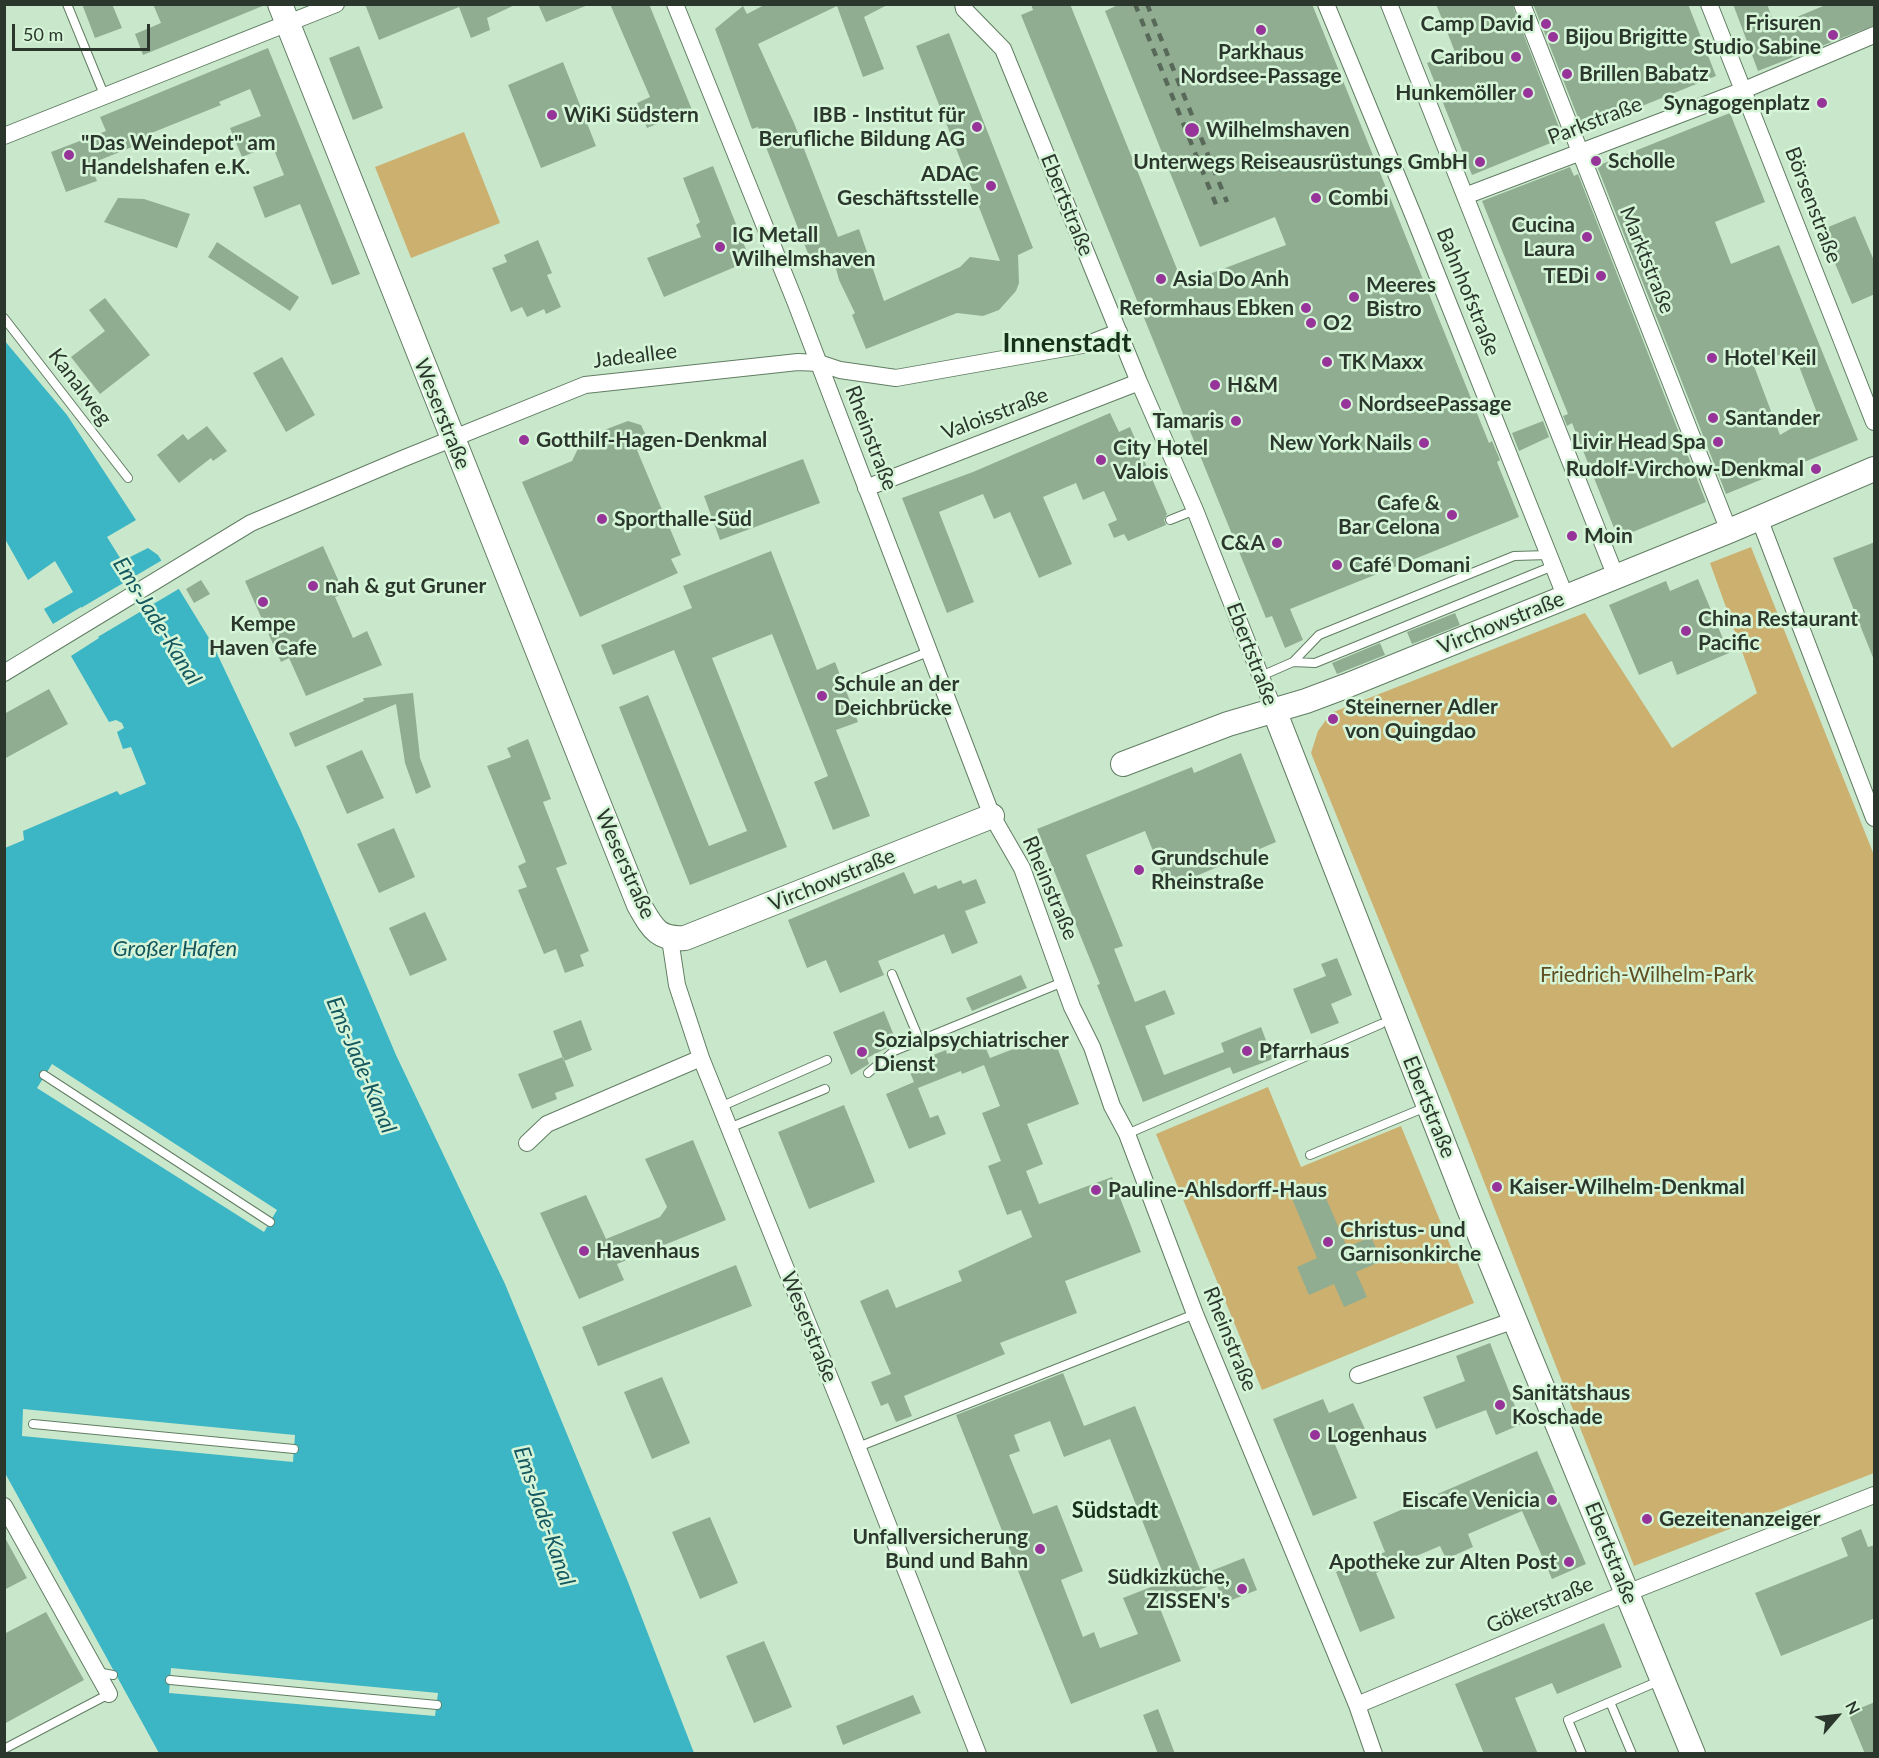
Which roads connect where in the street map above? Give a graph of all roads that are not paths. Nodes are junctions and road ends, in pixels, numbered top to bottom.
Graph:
1 (67, 4) edge
2 (336, 4) edge
3 (675, 4) edge
4 (1326, 4) edge
5 (1389, 4) edge
6 (1522, 4) edge
7 (1709, 4) edge
8 (965, 6) edge
9 (284, 14) edge
10 (1875, 35) edge
11 (1744, 90) junction
12 (105, 97) junction
13 (4, 136) edge
14 (1579, 150) junction
15 (1466, 196) junction
16 (4, 318) edge
17 (1119, 332) junction
18 (819, 363) junction
19 (1139, 382) junction
20 (1875, 422) edge
21 (452, 439) junction
22 (1875, 469) edge
23 (128, 478) dead end
24 (866, 488) junction
25 (1195, 510) junction
26 (1759, 518) junction
27 (1170, 520) dead end
28 (1729, 531) junction
29 (1551, 560) junction
30 (1616, 577) junction
31 (1566, 598) junction
32 (928, 652) junction
33 (1293, 662) junction
34 (4, 673) edge
35 (1261, 676) junction
36 (861, 679) dead end
37 (1274, 710) junction
38 (1123, 764) dead end
39 (992, 816) junction
40 (1875, 818) edge
41 (670, 939) junction
42 (891, 974) dead end
43 (1063, 982) junction
44 (1388, 1021) junction
45 (919, 1039) junction
46 (701, 1058) junction
47 (827, 1060) dead end
48 (868, 1072) dead end
49 (44, 1076) dead end
50 (825, 1089) dead end
51 (1429, 1106) junction
52 (720, 1107) junction
53 (728, 1129) junction
54 (1127, 1134) junction
55 (527, 1143) dead end
56 (1310, 1155) dead end
57 (270, 1222) dead end
58 (1195, 1314) junction
59 (1515, 1320) junction
60 (1358, 1375) dead end
61 (33, 1424) dead end
62 (858, 1447) junction
63 (294, 1449) dead end
64 (1875, 1496) edge
65 (4, 1506) edge
66 (1627, 1593) junction
67 (170, 1680) dead end
68 (1663, 1680) junction
69 (109, 1694) joint
70 (1610, 1702) junction
71 (436, 1705) dead end
72 (1357, 1705) junction
73 (4, 1749) edge
74 (978, 1754) edge
75 (1374, 1754) edge
76 (1581, 1754) edge
77 (1632, 1754) edge
78 (1693, 1754) edge

1 - 12 lane
2 - 9 street
3 - 18 street, Rheinstraße
4 - 29 street, Bahnhofstraße
5 - 15 street, Bahnhofstraße
6 - 14 street, Marktstraße
7 - 11 street, Börsenstraße
8 - 17 street, Ebertstraße
9 - 12 street
9 - 21 street, Weserstraße
10 - 11 street, Parkstraße
11 - 14 street, Parkstraße
11 - 20 street, Börsenstraße
12 - 13 street
14 - 15 street, Parkstraße
14 - 28 street, Marktstraße
15 - 30 street, Bahnhofstraße
16 - 23 lane, Kanalweg
17 - 18 street, Jadeallee
17 - 19 street, Ebertstraße
18 - 21 street, Jadeallee
18 - 24 street, Rheinstraße
19 - 24 street, Valoisstraße
19 - 25 street, Ebertstraße
21 - 34 street, Jadeallee
21 - 41 street, Weserstraße
22 - 26 street, Virchowstraße
24 - 32 street, Rheinstraße
25 - 27 lane
25 - 35 street, Ebertstraße
26 - 28 street, Virchowstraße
26 - 40 street
28 - 30 street, Virchowstraße
29 - 31 street, Bahnhofstraße
29 - 33 lane
29 - 33 lane
30 - 31 street, Virchowstraße
31 - 37 street, Virchowstraße
32 - 36 lane
32 - 39 street, Rheinstraße
33 - 35 lane
35 - 37 street, Ebertstraße
37 - 38 street, Virchowstraße
37 - 44 street, Ebertstraße
39 - 41 street, Virchowstraße
39 - 43 street, Rheinstraße
41 - 46 street, Weserstraße
42 - 45 lane
43 - 45 lane
43 - 54 street, Rheinstraße
44 - 51 street, Ebertstraße
44 - 54 lane
45 - 48 lane
46 - 52 street, Weserstraße
46 - 55 street
47 - 52 lane
49 - 57 lane
50 - 53 lane
51 - 56 lane
51 - 59 street, Ebertstraße
52 - 53 street, Weserstraße
53 - 62 street, Weserstraße
54 - 58 street, Rheinstraße
58 - 62 lane
58 - 72 street, Rheinstraße
59 - 60 street
59 - 66 street, Ebertstraße
61 - 63 lane
62 - 74 street, Weserstraße
64 - 66 street, Gökerstraße
65 - 69 street
66 - 68 street, Ebertstraße
66 - 72 street, Gökerstraße
67 - 71 lane
68 - 70 lane
68 - 78 street, Ebertstraße
69 - 73 lane
70 - 76 lane
70 - 77 lane
72 - 75 street, Rheinstraße

